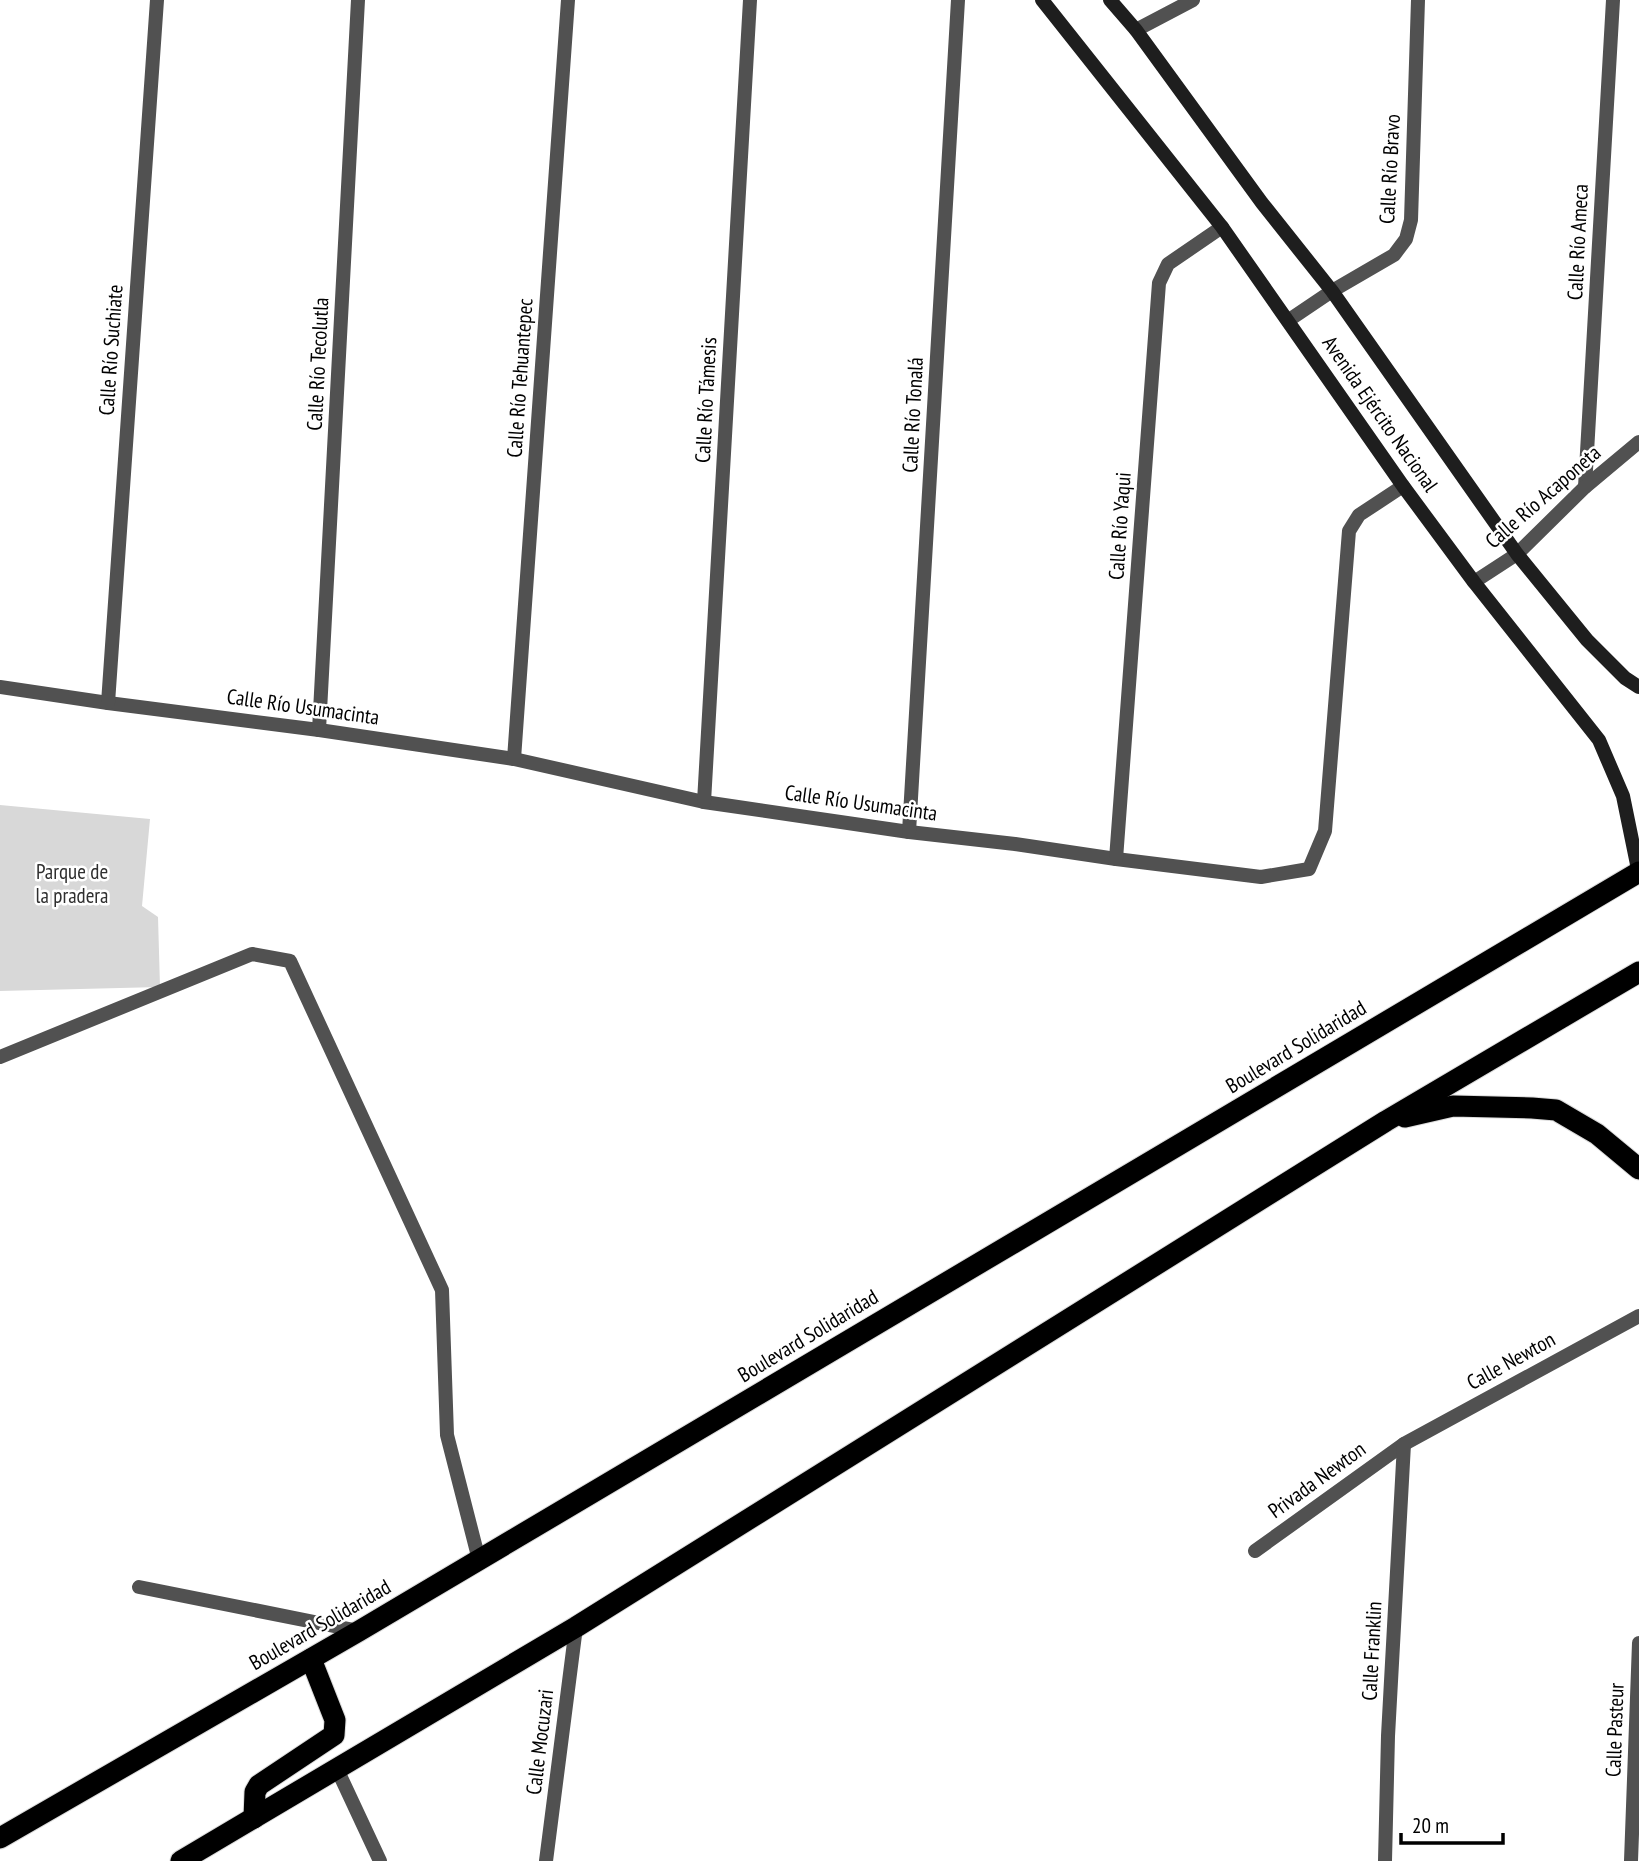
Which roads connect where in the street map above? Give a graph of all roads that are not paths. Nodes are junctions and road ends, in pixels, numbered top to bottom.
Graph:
1 (157, 0) edge
2 (358, 0) edge
3 (568, 0) edge
4 (750, 0) edge
5 (958, 0) edge
6 (1042, 0) edge
7 (1110, 0) edge
8 (1193, 0) edge
9 (1418, 0) edge
10 (1613, 0) edge
11 (1136, 30) junction
12 (1222, 227) junction
13 (1332, 291) junction
14 (1289, 320) junction
15 (1639, 442) edge
16 (1403, 486) junction
17 (1585, 487) junction
18 (1517, 554) junction
19 (1474, 582) junction
20 (0, 687) edge
21 (1639, 687) edge
22 (108, 703) junction
23 (319, 730) junction
24 (514, 759) junction
25 (704, 802) junction
26 (909, 832) junction
27 (1116, 859) junction
28 (1639, 873) edge
29 (1639, 972) edge
30 (0, 1057) edge
31 (1386, 1121) junction
32 (1639, 1169) edge
33 (1639, 1316) edge
34 (1404, 1444) junction
35 (1255, 1551) dead end
36 (479, 1560) junction
37 (139, 1587) dead end
38 (576, 1627) junction
39 (359, 1631) junction
40 (1639, 1643) edge
41 (311, 1659) junction
42 (337, 1769) junction
43 (254, 1818) junction
44 (0, 1838) edge
45 (181, 1861) edge
46 (380, 1861) edge
47 (546, 1861) edge
48 (1385, 1861) edge
49 (1631, 1861) edge

1 - 22 street, Calle Río Suchiate
2 - 23 street, Calle Río Tecolutla
3 - 24 street, Calle Río Tehuantepec
4 - 25 street, Calle Río Támesis
5 - 26 street, Calle Río Tonalá
6 - 12 main road, Avenida Ejército Nacional
7 - 11 main road, Avenida Ejército Nacional
8 - 11 street
9 - 13 street, Calle Río Bravo
10 - 17 street, Calle Río Ameca
11 - 13 main road, Avenida Ejército Nacional
12 - 14 main road, Avenida Ejército Nacional
12 - 27 street, Calle Río Yaqui
13 - 14 street, Calle Río Bravo
13 - 18 main road, Avenida Ejército Nacional
14 - 16 main road, Avenida Ejército Nacional
15 - 17 street, Calle Río Acaponeta
16 - 19 main road, Avenida Ejército Nacional
16 - 27 street, Calle Río Usumacinta
17 - 18 street, Calle Río Acaponeta
18 - 19 street, Calle Río Acaponeta
18 - 21 main road, Avenida Ejército Nacional
19 - 28 main road, Avenida Ejército Nacional
20 - 22 street, Calle Río Usumacinta
22 - 23 street, Calle Río Usumacinta
23 - 24 street, Calle Río Usumacinta
24 - 25 street, Calle Río Usumacinta
25 - 26 street, Calle Río Usumacinta
26 - 27 street, Calle Río Usumacinta
28 - 36 highway, Boulevard Solidaridad
29 - 31 highway
30 - 36 street
31 - 32 highway
31 - 38 highway
33 - 34 street, Calle Newton
34 - 35 street, Privada Newton
34 - 48 street, Calle Franklin
36 - 39 highway, Boulevard Solidaridad
37 - 39 street
38 - 42 highway
38 - 47 street, Calle Mocuzari
39 - 41 highway, Boulevard Solidaridad
40 - 49 street, Calle Pasteur
41 - 43 highway
41 - 44 highway, Boulevard Solidaridad
42 - 43 highway
42 - 46 street
43 - 45 highway

